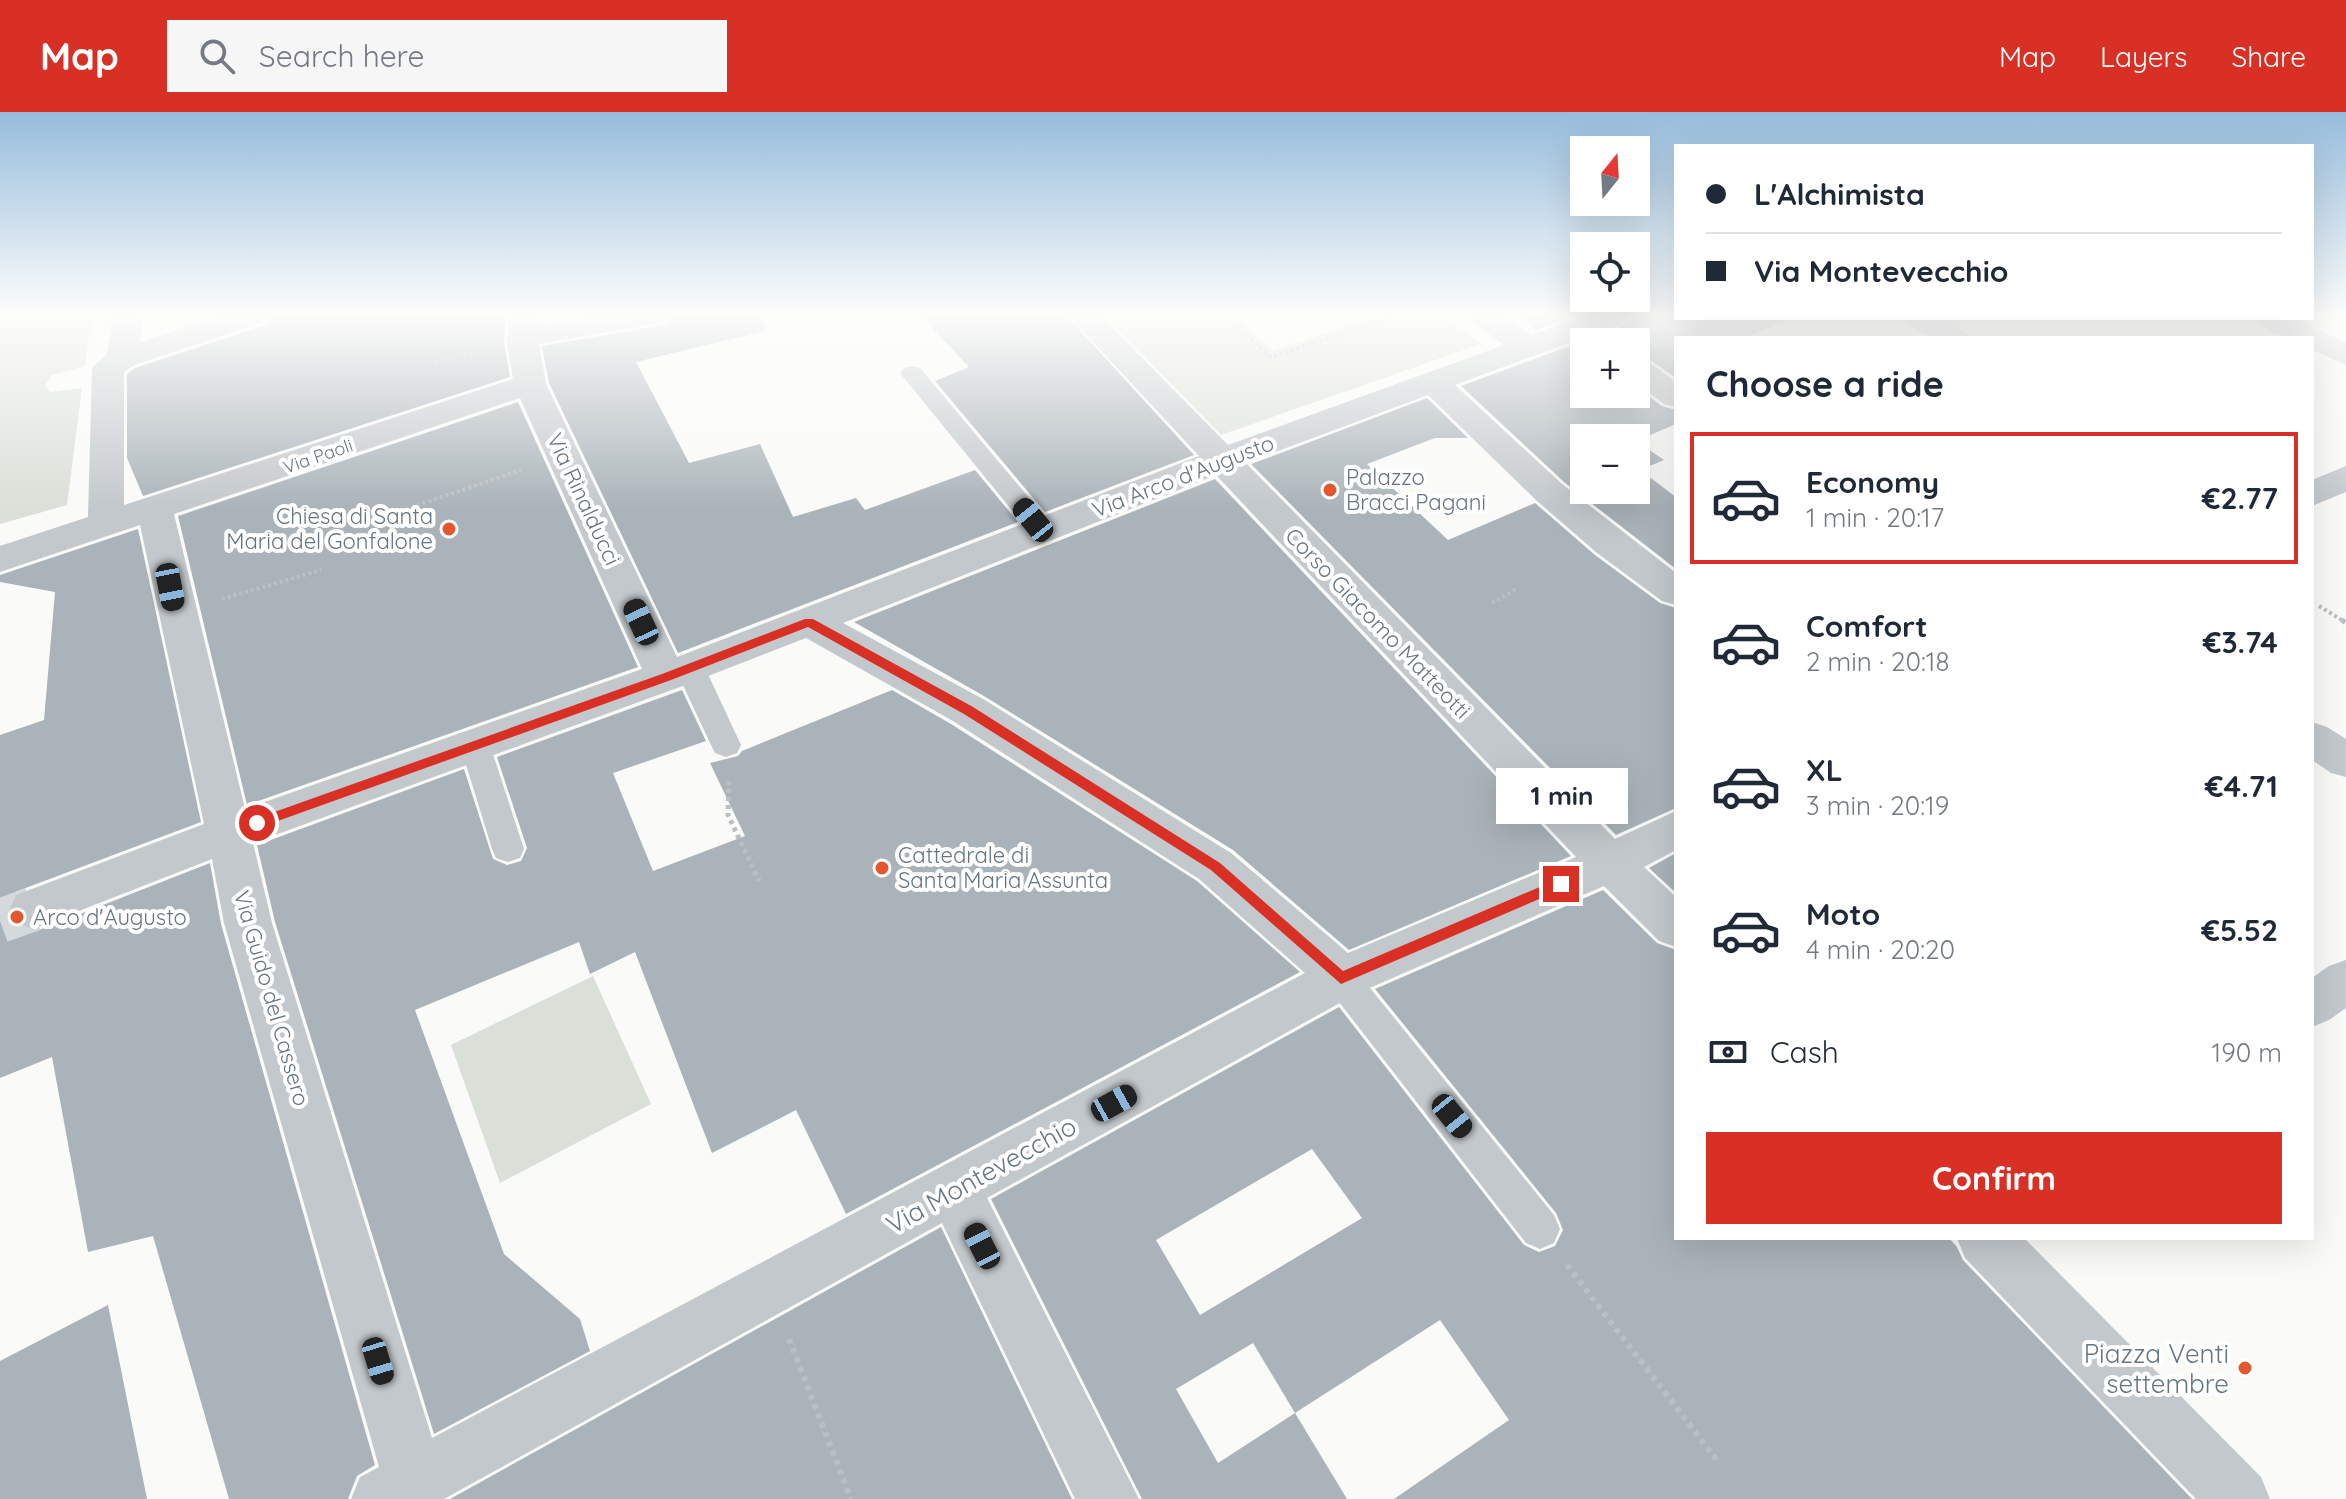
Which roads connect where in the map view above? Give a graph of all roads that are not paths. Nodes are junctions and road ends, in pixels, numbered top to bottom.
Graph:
1 (108, 380) edge
2 (529, 380) edge
3 (918, 380) edge
4 (1145, 380) edge
5 (1436, 380) edge
6 (1652, 380) edge
7 (1433, 381) junction
8 (530, 384) junction
9 (1674, 396) edge
10 (1221, 460) junction
11 (2346, 477) edge
12 (2314, 494) edge
13 (155, 510) junction
14 (106, 525) junction
15 (1042, 530) junction
16 (0, 559) edge
17 (1674, 591) edge
18 (809, 622) junction
19 (678, 672) junction
20 (2314, 739) edge
21 (475, 745) junction
22 (726, 745) road end
23 (2346, 761) edge
24 (1674, 830) edge
25 (230, 833) junction
26 (508, 849) dead end
27 (1610, 863) junction
28 (33, 909) tunnel mouth
29 (1674, 925) edge
30 (1341, 978) junction
31 (2346, 981) edge
32 (2314, 1004) edge
33 (954, 1190) junction
34 (1540, 1229) road end
35 (2006, 1244) edge
36 (398, 1489) edge
37 (1108, 1499) edge
38 (2239, 1499) edge

1 - 14 street
2 - 8 street, Via Rinalducci
3 - 15 lane
4 - 10 street, Corso Giacomo Matteotti
5 - 7 street, Via Arco d'Augusto
6 - 9 street
7 - 10 street, Via Arco d'Augusto
7 - 17 street
8 - 13 street, Via Paoli
8 - 19 street, Via Rinalducci
10 - 15 street, Via Arco d'Augusto
10 - 27 street, Corso Giacomo Matteotti
11 - 12 street
13 - 14 street, Via Paoli
13 - 25 street, Via Guido del Cassero
14 - 16 street, Via Paoli
15 - 18 street, Via Arco d'Augusto
18 - 19 street, Via Arco d'Augusto
18 - 30 street
19 - 21 street, Via Arco d'Augusto
19 - 22 lane
20 - 23 street
21 - 25 street, Via Arco d'Augusto
21 - 26 lane
24 - 27 street, Via Montevecchio
25 - 28 street, Via Arco d'Augusto
25 - 36 street, Via Guido del Cassero
27 - 29 street, Corso Giacomo Matteotti
27 - 30 street, Via Montevecchio
30 - 33 street, Via Montevecchio
30 - 34 lane
31 - 32 street
33 - 36 street, Via Montevecchio
33 - 37 street
35 - 38 street

